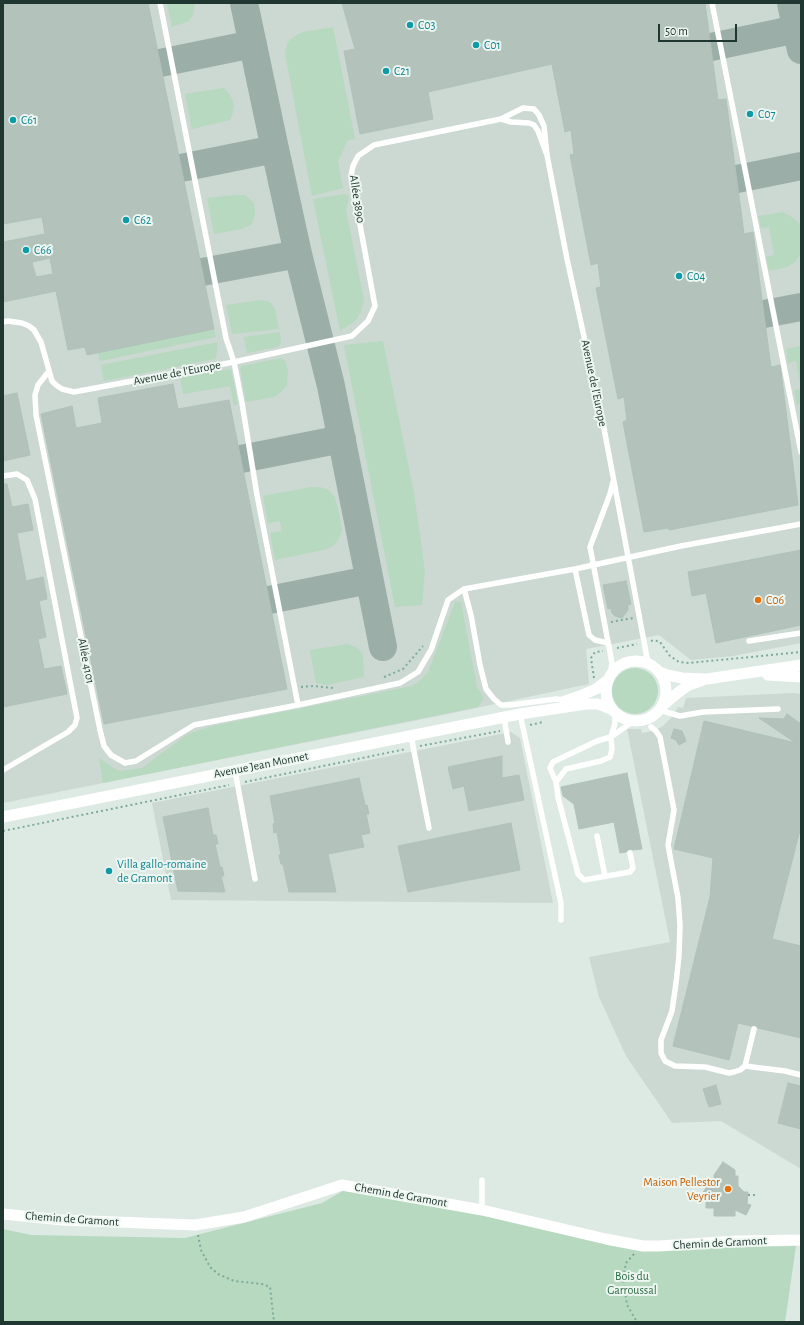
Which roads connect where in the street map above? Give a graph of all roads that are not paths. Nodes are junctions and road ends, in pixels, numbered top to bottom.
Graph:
1 (160, 3) edge
2 (712, 3) edge
3 (501, 119) junction
4 (546, 155) junction
5 (3, 322) edge
6 (352, 336) joint
7 (234, 362) junction
8 (49, 371) junction
9 (801, 452) edge
10 (3, 476) edge
11 (613, 477) junction
12 (801, 524) edge
13 (628, 558) junction
14 (593, 565) junction
15 (575, 569) junction
16 (464, 589) junction
17 (801, 633) edge
18 (749, 641) dead end
19 (608, 643) junction
20 (648, 663) junction
21 (801, 665) edge
22 (659, 672) junction
23 (739, 675) junction
24 (609, 677) junction
25 (801, 677) edge
26 (707, 679) junction
27 (566, 700) junction
28 (298, 705) junction
29 (660, 708) junction
30 (778, 709) dead end
31 (614, 711) junction
32 (520, 714) junction
33 (504, 717) junction
34 (635, 720) junction
35 (651, 727) dead end
36 (411, 736) junction
37 (611, 737) junction
38 (508, 742) dead end
39 (3, 770) edge
40 (235, 771) junction
41 (556, 782) junction
42 (3, 817) edge
43 (429, 828) dead end
44 (598, 836) dead end
45 (630, 853) dead end
46 (605, 876) junction
47 (255, 879) dead end
48 (561, 920) dead end
49 (754, 1029) dead end
50 (745, 1066) junction
51 (801, 1075) edge
52 (482, 1180) dead end
53 (482, 1210) junction
54 (3, 1214) edge
55 (801, 1240) edge

1 - 7 lane
2 - 9 lane
3 - 4 lane
3 - 4 lane
3 - 6 lane, Allée 3890
4 - 11 lane, Avenue de l'Europe
5 - 8 lane, Avenue de l'Europe
6 - 7 lane, Avenue de l'Europe
7 - 8 lane, Avenue de l'Europe
7 - 28 lane
8 - 28 lane, Allée 4101
10 - 39 lane
11 - 13 lane, Avenue de l'Europe
11 - 14 lane
12 - 13 lane
13 - 14 lane
13 - 20 lane, Avenue de l'Europe
14 - 15 lane
14 - 19 lane
15 - 16 lane
15 - 19 lane
16 - 27 lane
16 - 28 lane, Allée 4101
17 - 18 lane
19 - 24 lane
20 - 22 street
20 - 24 street
21 - 23 street
22 - 26 street
22 - 29 street
23 - 25 street
23 - 26 street
24 - 27 street, Avenue Jean Monnet
24 - 31 street
26 - 29 street
27 - 32 street, Avenue Jean Monnet
29 - 30 lane
29 - 34 street
31 - 32 street, Avenue Jean Monnet
31 - 34 street
31 - 37 lane
32 - 33 street, Avenue Jean Monnet
32 - 48 lane
33 - 36 street, Avenue Jean Monnet
33 - 38 lane
34 - 37 lane
35 - 50 lane
36 - 40 street, Avenue Jean Monnet
36 - 43 lane
37 - 41 lane
37 - 41 lane
40 - 42 street, Avenue Jean Monnet
40 - 47 lane
41 - 46 lane
44 - 46 lane
45 - 46 lane
49 - 50 lane
50 - 51 lane
52 - 53 lane
53 - 54 street, Chemin de Gramont
53 - 55 street, Chemin de Gramont

